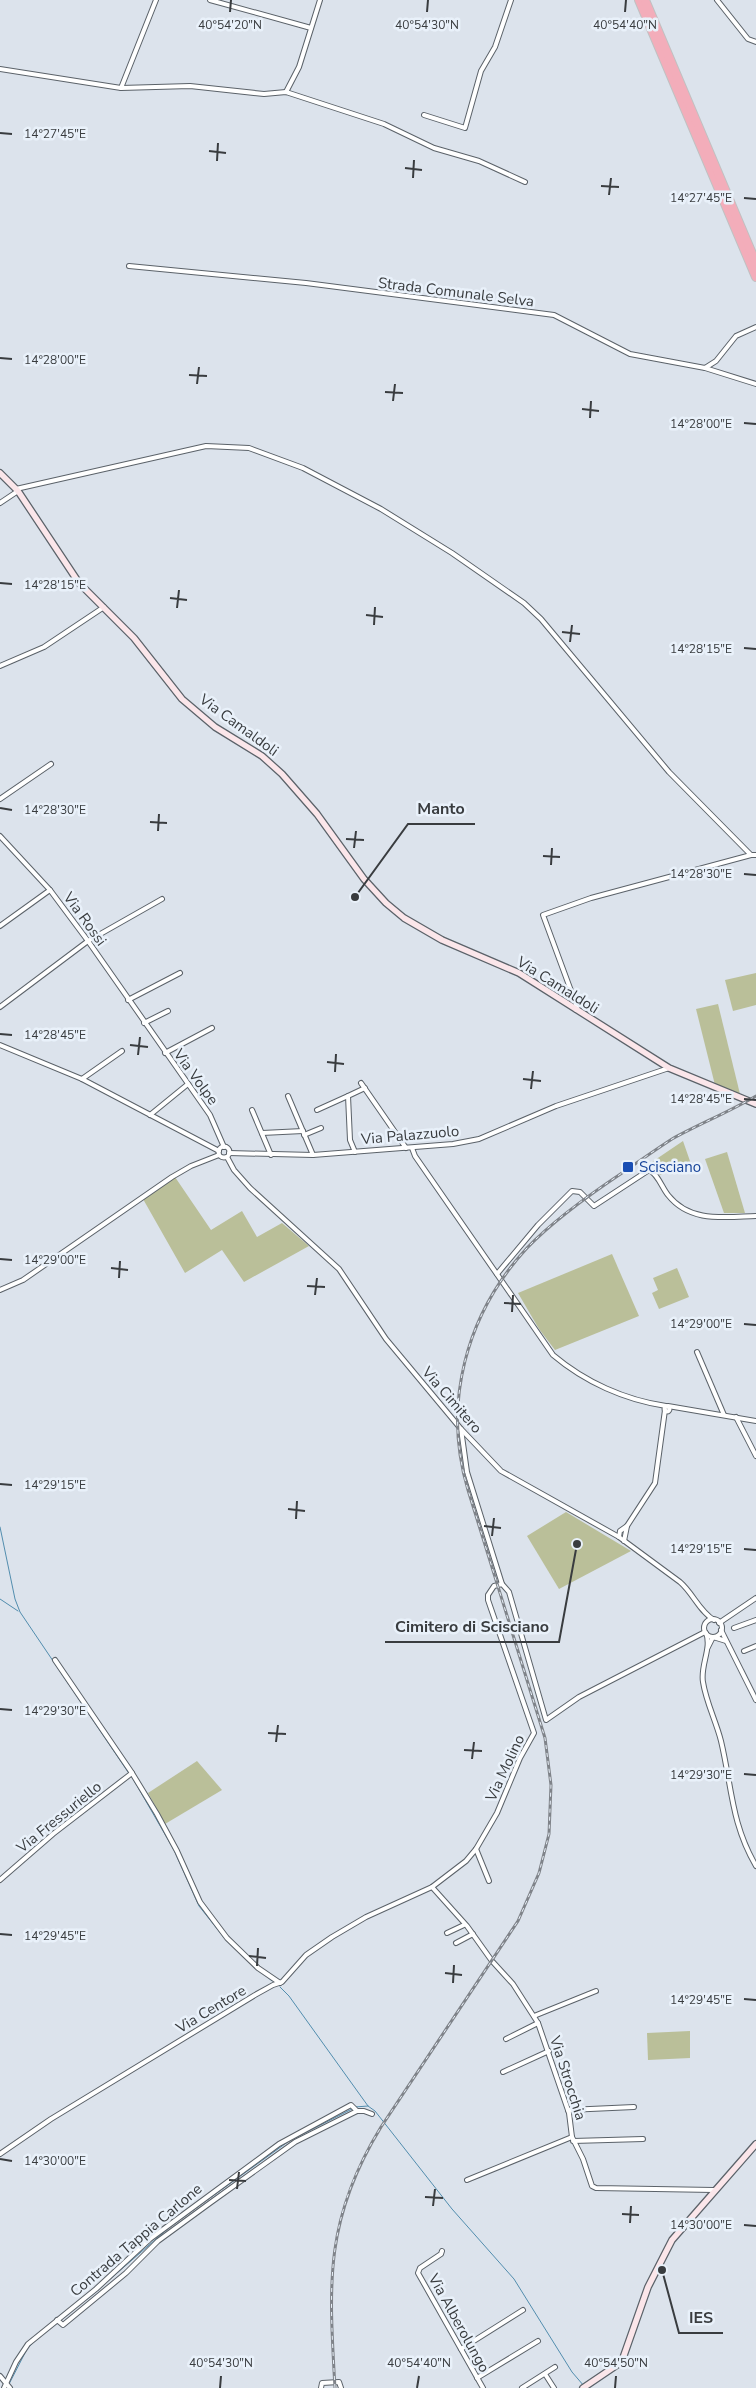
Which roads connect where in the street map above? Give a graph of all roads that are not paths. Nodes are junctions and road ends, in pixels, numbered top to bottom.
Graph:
1 (156, 0) edge
2 (210, 0) edge
3 (320, 0) edge
4 (511, 0) edge
5 (639, 0) edge
6 (645, 0) edge
7 (717, 0) edge
8 (311, 28) junction
9 (756, 42) edge
10 (0, 69) edge
11 (121, 88) junction
12 (286, 92) junction
13 (424, 115) dead end
14 (525, 182) dead end
15 (756, 263) edge
16 (129, 266) dead end
17 (756, 277) edge
18 (756, 328) edge
19 (705, 368) junction
20 (756, 384) edge
21 (0, 473) edge
22 (17, 490) junction
23 (0, 503) edge
24 (104, 607) junction
25 (0, 666) edge
26 (51, 764) dead end
27 (0, 799) edge
28 (0, 836) edge
29 (754, 855) edge
30 (50, 890) junction
31 (162, 899) dead end
32 (0, 926) edge
33 (88, 941) junction
34 (180, 973) dead end
35 (128, 1000) junction
36 (0, 1007) edge
37 (576, 1010) junction
38 (168, 1011) dead end
39 (144, 1023) junction
40 (212, 1028) dead end
41 (0, 1045) edge
42 (122, 1051) dead end
43 (165, 1053) junction
44 (669, 1068) junction
45 (82, 1079) junction
46 (361, 1083) dead end
47 (188, 1084) junction
48 (364, 1088) junction
49 (288, 1096) dead end
50 (348, 1096) junction
51 (756, 1104) edge
52 (252, 1110) dead end
53 (316, 1110) dead end
54 (150, 1115) junction
55 (321, 1128) dead end
56 (262, 1133) junction
57 (303, 1133) junction
58 (224, 1147) junction
59 (406, 1148) junction
60 (412, 1148) junction
61 (355, 1152) junction
62 (219, 1153) junction
63 (228, 1155) junction
64 (271, 1155) junction
65 (313, 1155) junction
66 (756, 1216) edge
67 (497, 1274) junction
68 (0, 1290) edge
69 (697, 1352) dead end
70 (667, 1409) junction
71 (724, 1415) junction
72 (736, 1417) junction
73 (756, 1421) edge
74 (461, 1429) junction
75 (756, 1456) edge
76 (627, 1526) junction
77 (623, 1529) junction
78 (608, 1531) junction
79 (619, 1537) junction
80 (624, 1541) junction
81 (502, 1584) junction
82 (756, 1598) edge
83 (702, 1609) junction
84 (714, 1620) junction
85 (756, 1620) edge
86 (720, 1623) junction
87 (705, 1625) junction
88 (734, 1628) dead end
89 (721, 1630) junction
90 (705, 1632) junction
91 (713, 1637) junction
92 (726, 1641) junction
93 (756, 1646) edge
94 (744, 1651) dead end
95 (705, 1654) junction
96 (55, 1660) dead end
97 (756, 1700) edge
98 (132, 1773) junction
99 (476, 1849) junction
100 (756, 1866) edge
101 (0, 1880) edge
102 (489, 1881) dead end
103 (432, 1887) junction
104 (464, 1925) junction
105 (447, 1933) dead end
106 (474, 1934) junction
107 (456, 1943) dead end
108 (280, 1983) junction
109 (596, 1991) dead end
110 (534, 2016) junction
111 (538, 2023) junction
112 (506, 2039) dead end
113 (549, 2051) junction
114 (503, 2072) dead end
115 (634, 2107) dead end
116 (568, 2110) junction
117 (357, 2111) junction
118 (372, 2114) dead end
119 (572, 2139) junction
120 (643, 2139) dead end
121 (756, 2144) edge
122 (0, 2154) edge
123 (467, 2180) dead end
124 (714, 2190) junction
125 (442, 2251) dead end
126 (524, 2310) dead end
127 (57, 2320) junction
128 (538, 2341) dead end
129 (461, 2349) junction
130 (555, 2368) dead end
131 (545, 2374) junction
132 (0, 2376) edge
133 (477, 2378) junction
134 (7, 2386) edge
135 (321, 2388) edge
136 (342, 2388) edge
137 (483, 2388) edge
138 (522, 2388) edge
139 (554, 2388) edge
140 (583, 2388) edge

1 - 11 street
2 - 8 street
3 - 8 street
4 - 13 street
5 - 17 highway
6 - 15 highway
7 - 9 street
8 - 12 street
10 - 11 street
11 - 12 street
12 - 14 street
16 - 19 street, Strada Comunale Selva
18 - 19 street
19 - 20 street, Strada Comunale Selva
21 - 22 street, Via Camaldoli
22 - 23 street
22 - 24 street, Via Camaldoli
22 - 29 street
24 - 25 street
24 - 37 street, Via Camaldoli
26 - 27 street
28 - 30 street, Via Rossi
29 - 37 street
30 - 32 street
30 - 33 street, Via Rossi
31 - 33 street
33 - 35 street, Via Rossi
33 - 36 street
34 - 35 street
35 - 39 street, Via Rossi
37 - 44 street, Via Camaldoli
38 - 39 street
39 - 43 street, Via Volpe
40 - 43 street
41 - 45 street
42 - 45 street
43 - 47 street, Via Volpe
44 - 51 street, Via Camaldoli
44 - 60 street, Via Palazzuolo
45 - 54 street
46 - 48 street
47 - 54 street
47 - 58 street, Via Volpe
48 - 50 street
48 - 59 street
49 - 57 street
50 - 53 street
50 - 61 street
52 - 56 street
54 - 62 street
55 - 57 street
56 - 57 street
56 - 64 street
57 - 65 street
58 - 62 street
58 - 63 street, Via Volpe
59 - 60 street, Via Palazzuolo
59 - 61 street, Via Palazzuolo
60 - 67 street
61 - 65 street, Via Palazzuolo
62 - 63 street, Via Palazzuolo
62 - 68 street
63 - 64 street, Via Palazzuolo
63 - 74 street, Via Cimitero
64 - 65 street, Via Palazzuolo
66 - 67 street
67 - 70 street
69 - 71 street
70 - 71 street
70 - 76 street
71 - 72 street
72 - 73 street
72 - 75 street
74 - 78 street, Via Cimitero
74 - 81 street
76 - 77 street
76 - 80 street
77 - 78 street
77 - 79 street
78 - 79 street, Via Cimitero
79 - 80 street, Via Cimitero
80 - 83 street, Via Cimitero
81 - 90 street
81 - 99 street, Via Molino
82 - 86 street
83 - 84 street
83 - 87 street
84 - 86 street
84 - 87 street
85 - 88 street
86 - 89 street
87 - 90 street
89 - 91 street
89 - 92 street
90 - 91 street
90 - 95 street
91 - 92 street
91 - 95 street
92 - 97 street
93 - 94 street
95 - 100 street
96 - 98 street
98 - 101 street, Via Fressuriello
98 - 108 street
99 - 102 street
99 - 103 street, Via Molino
103 - 104 street, Via Strocchia
103 - 108 street, Via Centore
104 - 105 street
104 - 106 street, Via Strocchia
106 - 107 street
106 - 110 street, Via Strocchia
108 - 122 street, Via Centore
109 - 110 street
110 - 111 street, Via Strocchia
111 - 112 street
111 - 113 street, Via Strocchia
113 - 114 street
113 - 116 street, Via Strocchia
115 - 116 street
116 - 119 street, Via Strocchia
117 - 118 street
117 - 127 street
117 - 127 street, Contrada Tappia Carlone
119 - 120 street
119 - 123 street
119 - 124 street, Via Strocchia
121 - 124 street
124 - 140 street
125 - 129 street, Via Alberolungo
126 - 129 street
127 - 134 street, Contrada Tappia Carlone
128 - 133 street
129 - 133 street, Via Alberolungo
130 - 131 street
131 - 138 street
131 - 139 street
132 - 134 street
133 - 137 street, Via Alberolungo
135 - 136 street

